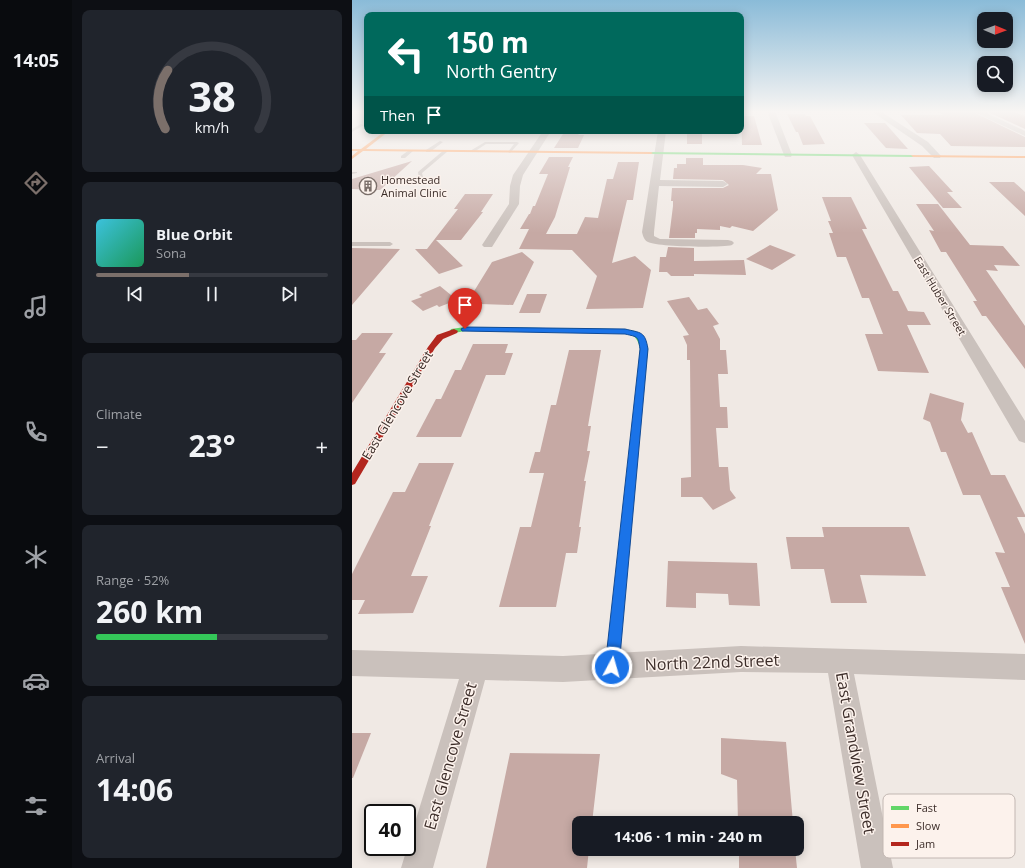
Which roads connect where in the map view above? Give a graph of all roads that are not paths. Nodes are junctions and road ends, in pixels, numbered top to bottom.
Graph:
1 (411, 151) edge
2 (446, 151) edge
3 (360, 152) edge
4 (491, 152) edge
5 (533, 152) junction
6 (787, 152) edge
7 (933, 152) edge
8 (660, 153) junction
9 (788, 155) junction
10 (856, 155) junction
11 (937, 156) junction
12 (403, 157) dead end
13 (1025, 157) edge
14 (352, 158) edge
15 (426, 179) dead end
16 (655, 183) junction
17 (723, 184) dead end
18 (728, 243) dead end
19 (352, 244) edge
20 (390, 244) dead end
21 (488, 245) dead end
22 (1025, 436) edge
23 (352, 481) edge
24 (839, 661) junction
25 (352, 663) edge
26 (476, 667) junction
27 (612, 667) junction
28 (1025, 667) edge
29 (417, 868) edge
30 (877, 868) edge

1 - 12 lane
2 - 15 lane
3 - 14 main road
4 - 5 main road
5 - 8 main road
5 - 21 street
6 - 9 street
7 - 11 street
8 - 9 main road
8 - 16 street
9 - 10 main road
10 - 11 main road
10 - 22 street, East Huber Street
11 - 13 main road
16 - 17 street
16 - 18 street
19 - 20 lane
23 - 27 main road, East Glencove Street
24 - 27 street, North 22nd Street
24 - 28 street, North 22nd Street
24 - 30 street, East Grandview Street
25 - 26 street, North 22nd Street
26 - 27 street, North 22nd Street
26 - 29 street, East Glencove Street

